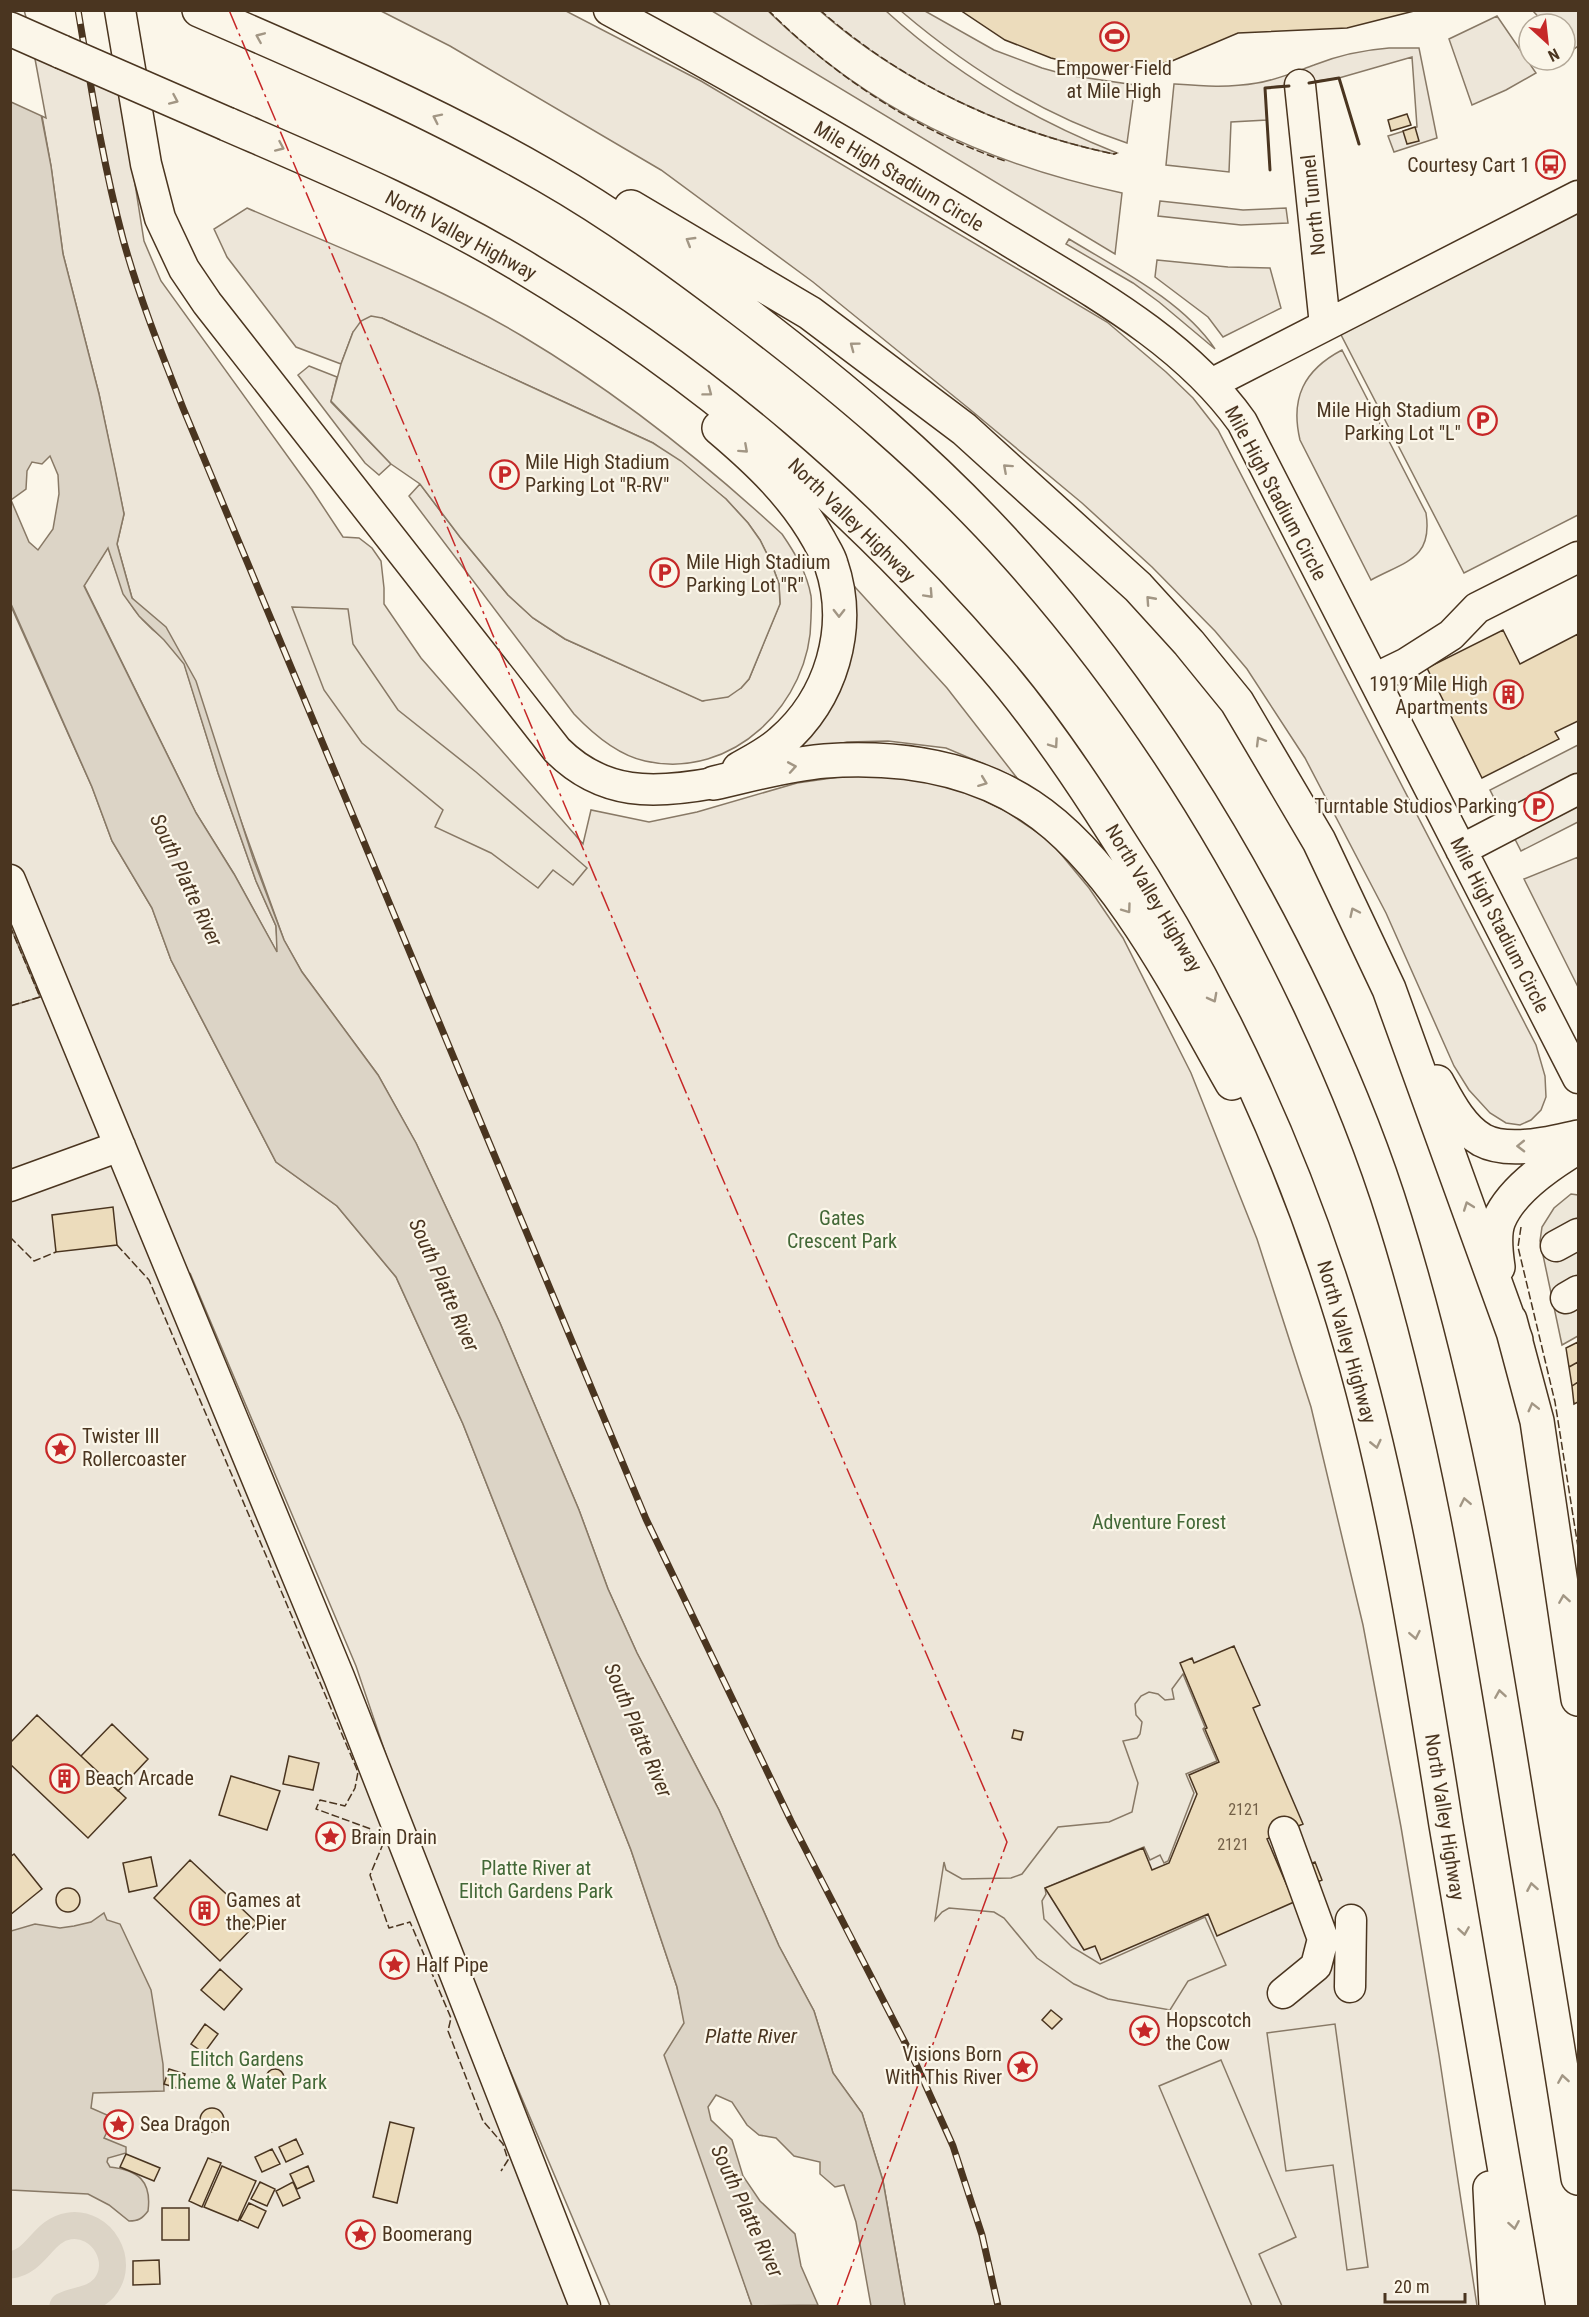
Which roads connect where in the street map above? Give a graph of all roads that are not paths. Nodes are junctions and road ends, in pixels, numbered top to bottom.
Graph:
1 (120, 10) edge
2 (609, 10) edge
3 (203, 12) edge
4 (10, 29) edge
5 (10, 35) edge
6 (62, 52) junction
7 (1300, 85) dead end
8 (489, 144) junction
9 (1578, 196) edge
10 (521, 265) junction
11 (1325, 325) junction
12 (1211, 384) junction
13 (1578, 557) edge
14 (1374, 679) junction
15 (714, 783) junction
16 (1578, 789) edge
17 (1461, 850) junction
18 (10, 880) edge
19 (1378, 965) junction
20 (1571, 1045) edge
21 (1578, 1078) edge
22 (1578, 1137) edge
23 (120, 1146) junction
24 (1578, 1147) edge
25 (10, 1186) edge
26 (1345, 1326) junction
27 (1516, 1340) junction
28 (1578, 1699) edge
29 (1284, 1832) dead end
30 (1351, 1920) dead end
31 (1320, 1950) junction
32 (1350, 1950) junction
33 (1350, 1987) dead end
34 (1283, 1993) dead end
35 (1482, 2043) junction
36 (1578, 2178) edge
37 (585, 2307) edge
38 (1496, 2307) edge
39 (1527, 2307) edge

1 - 15 street
2 - 12 street, Mile High Stadium Circle
8 -> 3 highway
4 - 6 highway, North Valley Highway
5 - 6 highway
6 -> 10 highway, North Valley Highway, bridge
7 - 11 street, North Tunnel
19 -> 8 highway
36 -> 8 highway
9 - 11 street
10 -> 15 highway
10 -> 26 highway, North Valley Highway
11 - 12 street
12 - 14 street, Mile High Stadium Circle
13 - 14 street
14 - 17 street, Mile High Stadium Circle
15 -> 26 highway
16 - 17 street
17 - 20 street, Mile High Stadium Circle
18 - 23 street
22 -> 19 highway
27 -> 19 highway
20 - 21 street, Mile High Stadium Circle
23 - 25 street
23 - 37 street
24 - 27 highway
26 -> 35 highway, North Valley Highway
28 -> 27 highway
29 - 31 street
30 - 32 street
31 - 32 street
31 - 34 street
32 - 33 street
35 - 38 highway
35 -> 39 highway, North Valley Highway

